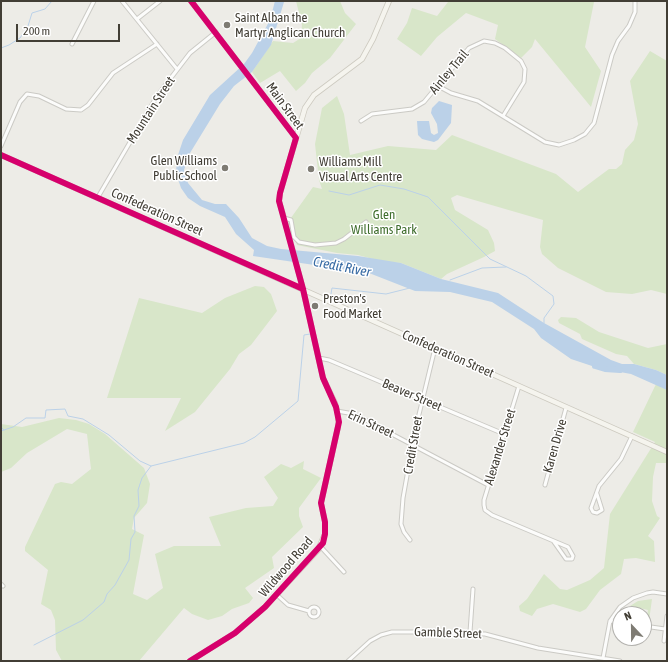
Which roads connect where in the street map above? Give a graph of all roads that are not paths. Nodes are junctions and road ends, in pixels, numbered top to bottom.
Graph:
1 (94, 1) edge
2 (122, 1) edge
3 (160, 1) edge
4 (192, 1) edge
5 (389, 1) edge
6 (635, 1) edge
7 (137, 19) junction
8 (216, 32) junction
9 (72, 44) dead end
10 (157, 44) junction
11 (177, 69) junction
12 (438, 86) junction
13 (503, 116) junction
14 (361, 121) dead end
15 (296, 138) junction
16 (1, 146) edge
17 (1, 154) edge
18 (98, 197) junction
19 (284, 218) junction
20 (366, 222) dead end
21 (297, 266) junction
22 (290, 283) junction
23 (303, 289) junction
24 (435, 348) junction
25 (319, 358) junction
26 (520, 386) junction
27 (422, 399) junction
28 (566, 408) junction
29 (338, 411) junction
30 (504, 434) junction
31 (632, 436) junction
32 (413, 444) junction
33 (667, 452) edge
34 (488, 485) junction
35 (545, 485) dead end
36 (597, 494) junction
37 (410, 540) dead end
38 (554, 542) junction
39 (320, 546) junction
40 (344, 572) dead end
41 (473, 589) dead end
42 (667, 594) edge
43 (277, 595) junction
44 (309, 611) dead end
45 (667, 616) edge
46 (610, 621) joint
47 (652, 627) edge
48 (664, 629) junction
49 (470, 632) junction
50 (664, 641) dead end
51 (603, 658) junction
52 (190, 661) edge
53 (348, 661) edge
54 (620, 661) edge

1 - 9 street
2 - 7 street
3 - 7 street
4 - 8 street, Main Street
5 - 15 street
6 - 13 street
7 - 10 street
8 - 11 street, Mountain Street
8 - 15 street, Main Street
10 - 11 street
10 - 16 street
11 - 18 street, Mountain Street
12 - 13 street
12 - 13 street, Ainley Trail
12 - 14 street, Ainley Trail
15 - 19 street, Main Street
17 - 18 street, Confederation Street
18 - 22 street, Confederation Street
19 - 20 street
19 - 21 street, Main Street
21 - 22 street
21 - 23 street, Main Street
22 - 23 street, Confederation Street
23 - 24 street, Confederation Street
23 - 25 street, Wildwood Road
24 - 26 street, Confederation Street
24 - 27 street, Credit Street
25 - 27 street, Beaver Street
25 - 29 street, Wildwood Road
26 - 28 street, Confederation Street
26 - 30 street, Alexander Street
27 - 30 street, Beaver Street
27 - 32 street, Credit Street
28 - 31 street, Confederation Street
28 - 35 street, Karen Drive
29 - 32 street, Erin Street
29 - 39 street, Wildwood Road
30 - 34 street, Alexander Street
31 - 33 street, Confederation Street
31 - 36 street
32 - 34 street, Erin Street
32 - 37 street, Credit Street
34 - 38 street, Alexander Street
36 - 36 street
38 - 38 street
39 - 40 street
39 - 43 street, Wildwood Road
41 - 49 street
42 - 46 street
43 - 44 street
43 - 52 street, Wildwood Road
45 - 48 street
46 - 51 street
47 - 48 street
48 - 50 street
49 - 51 street, Gamble Street
49 - 53 street, Gamble Street
51 - 54 street, Gamble Street

